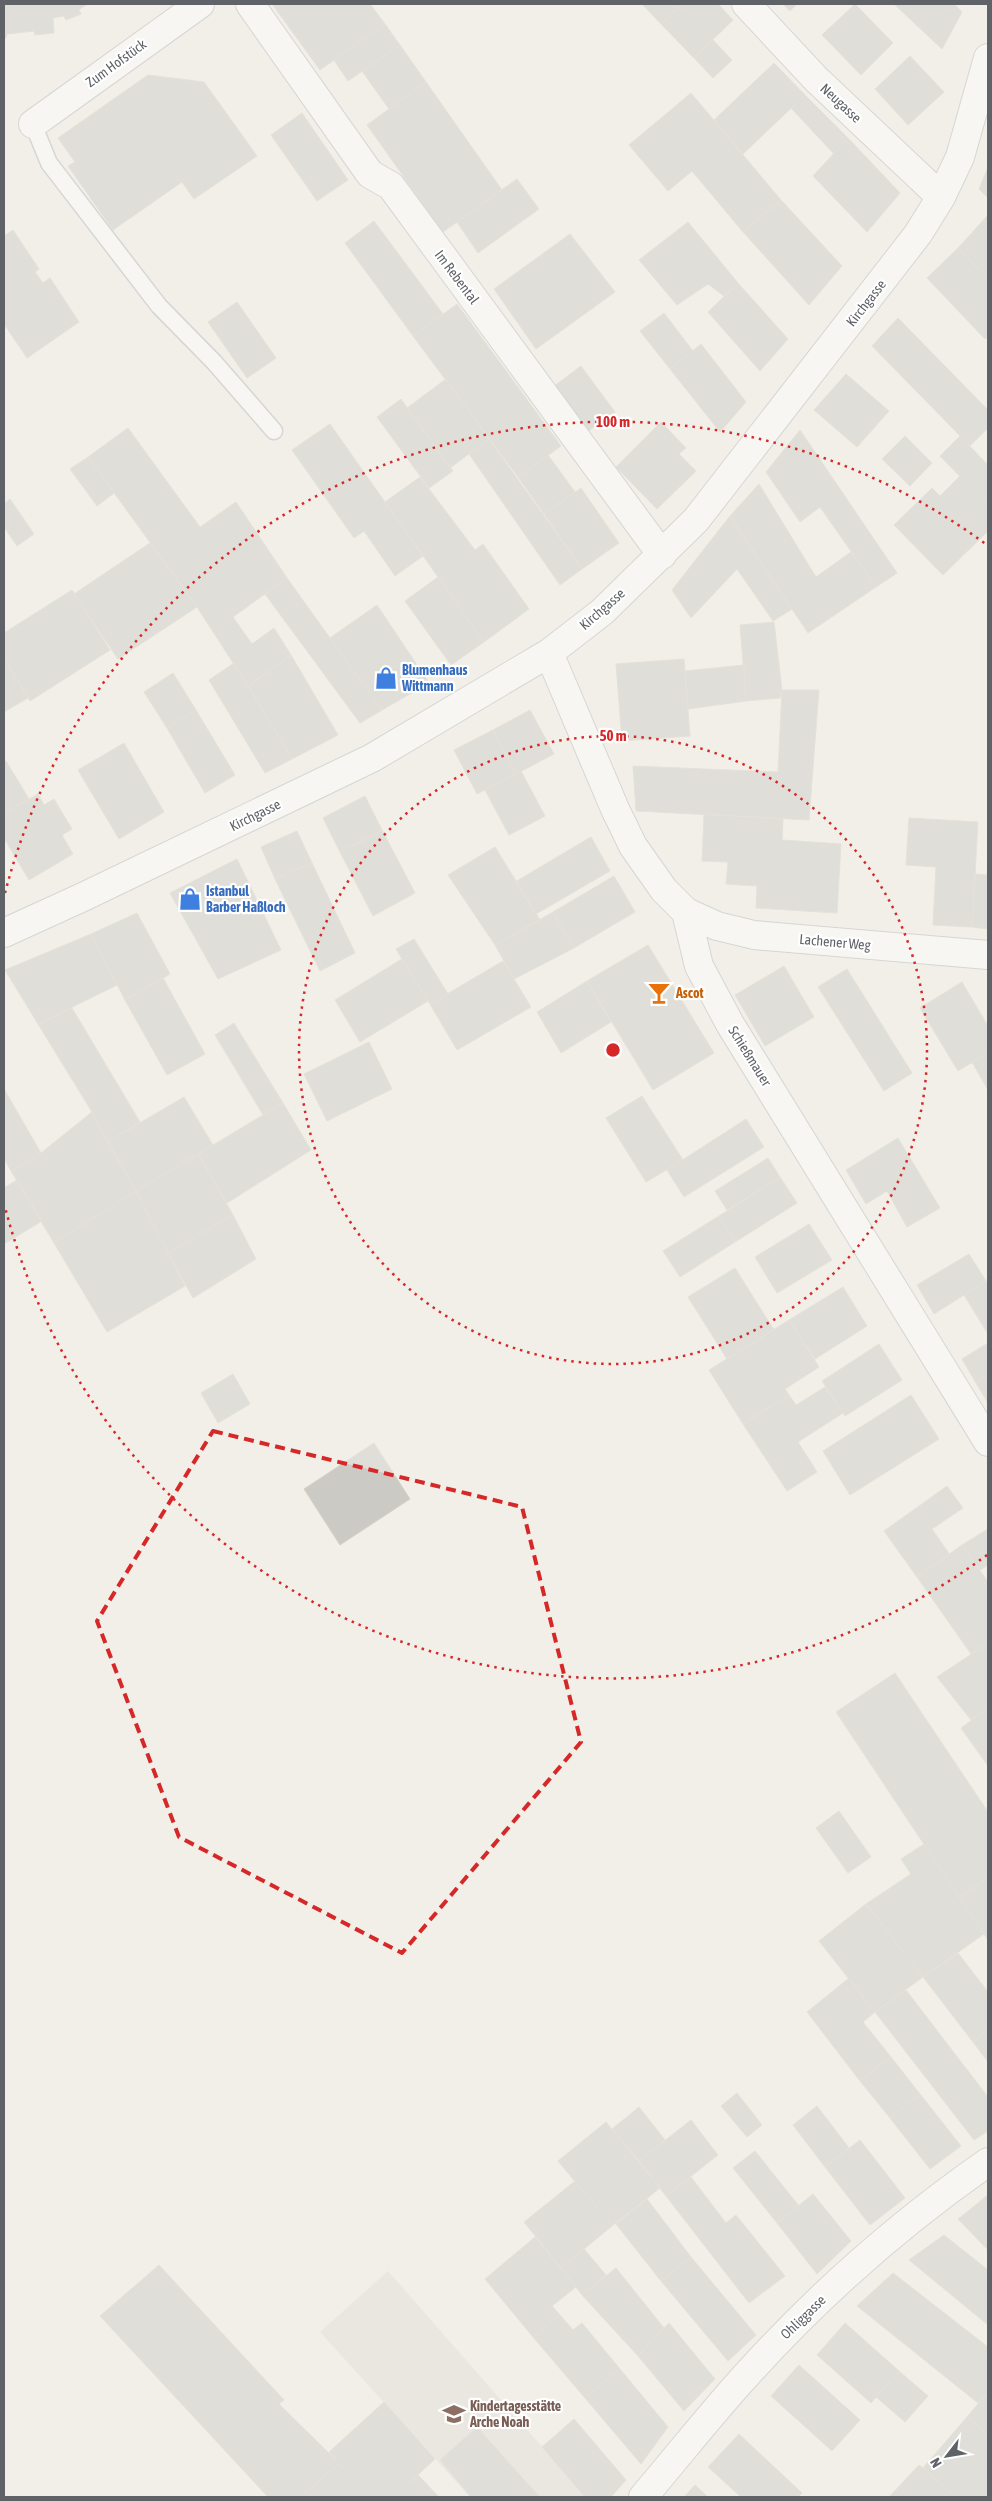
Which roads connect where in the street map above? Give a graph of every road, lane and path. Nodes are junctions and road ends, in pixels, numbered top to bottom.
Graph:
1 (200, 4) edge
2 (250, 4) edge
3 (746, 4) edge
4 (988, 58) edge
5 (33, 124) joint
6 (941, 197) junction
7 (274, 431) dead end
8 (662, 555) junction
9 (549, 653) junction
10 (686, 912) junction
11 (4, 933) edge
12 (988, 955) edge
13 (988, 1442) edge
14 (988, 2162) edge
15 (643, 2497) edge

1 - 5 street, Zum Hofstück
2 - 8 street, Im Rebental
3 - 6 street, Neugasse
4 - 6 street, Kirchgasse
5 - 7 lane
6 - 8 street, Kirchgasse
8 - 9 street, Kirchgasse
9 - 10 street
9 - 11 street, Kirchgasse
10 - 12 street, Lachener Weg
10 - 13 street, Schießmauer
14 - 15 street, Ohliggasse

